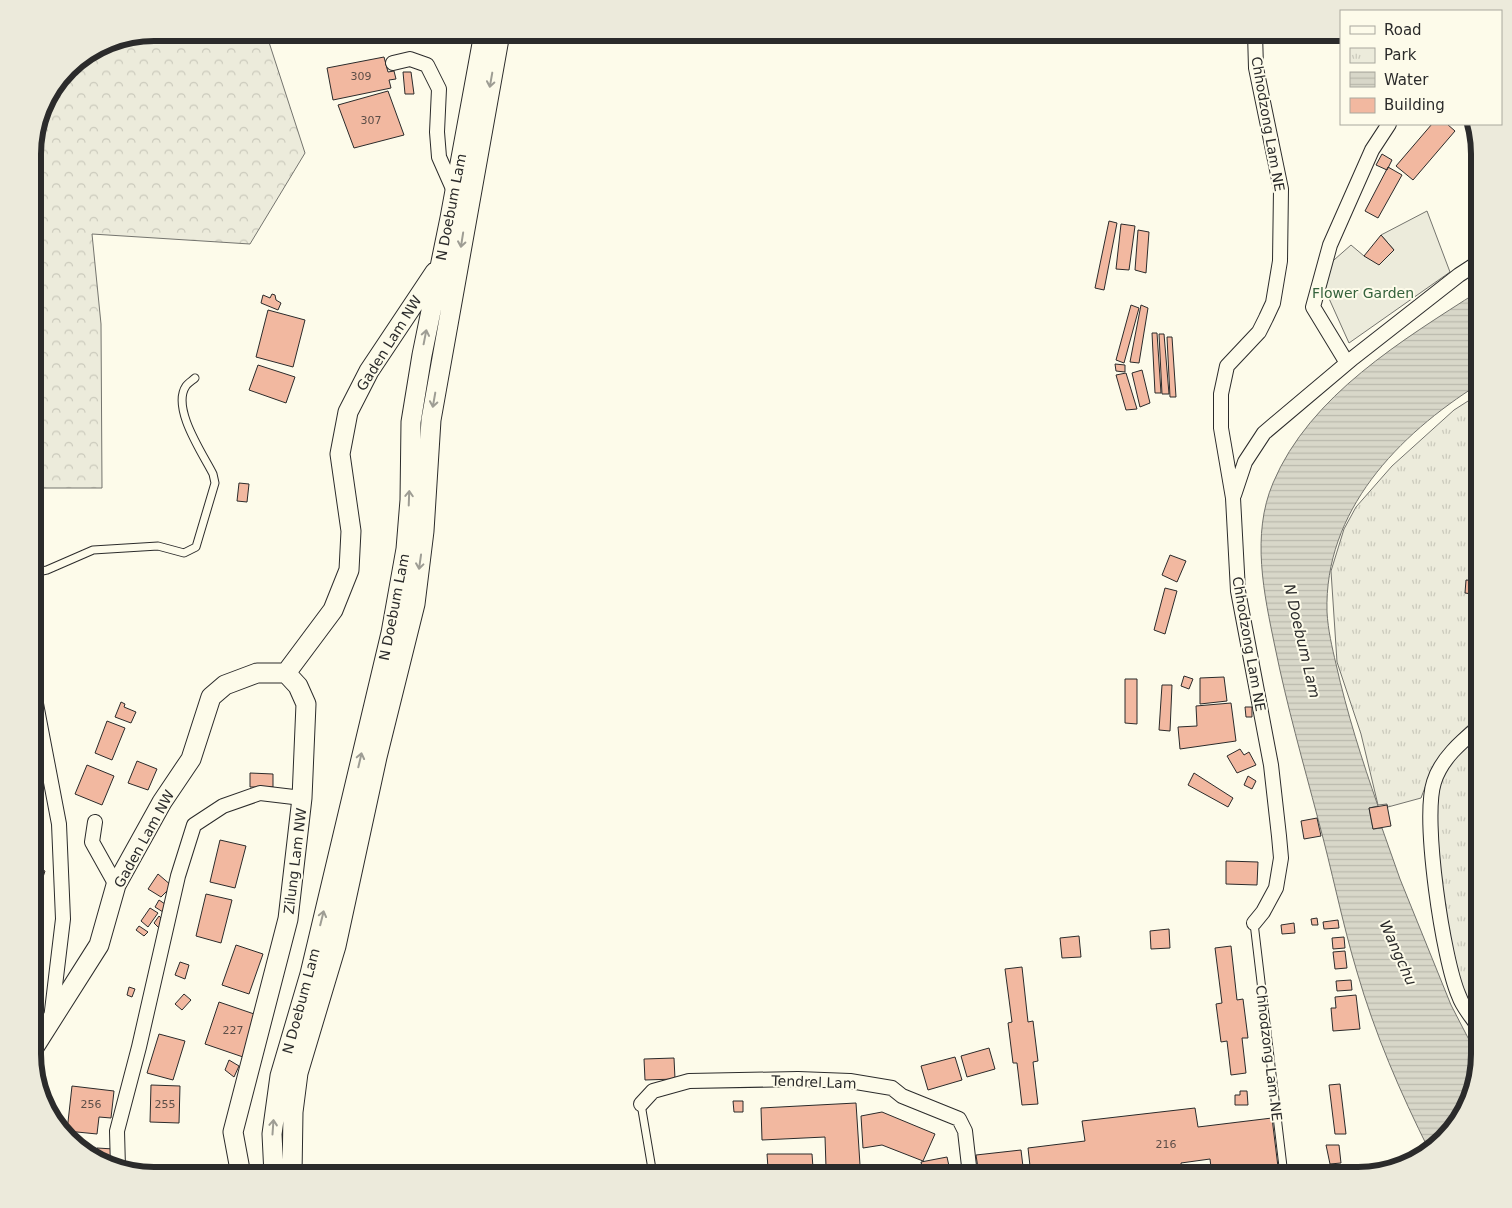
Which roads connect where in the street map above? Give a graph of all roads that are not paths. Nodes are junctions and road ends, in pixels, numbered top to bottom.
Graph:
1 (476, 41) edge
2 (482, 41) edge
3 (498, 41) edge
4 (1255, 41) edge
5 (393, 64) dead end
6 (478, 67) junction
7 (1388, 125) edge
8 (454, 191) junction
9 (440, 266) junction
10 (1471, 268) edge
11 (1347, 363) junction
12 (195, 378) dead end
13 (1233, 498) junction
14 (41, 571) edge
15 (286, 673) junction
16 (41, 730) edge
17 (1471, 735) edge
18 (302, 798) junction
19 (95, 822) dead end
20 (116, 885) junction
21 (1254, 923) joint
22 (1471, 1015) edge
23 (50, 1020) junction
24 (41, 1035) edge
25 (641, 1104) joint
26 (118, 1160) edge
27 (239, 1167) edge
28 (274, 1167) edge
29 (292, 1167) edge
30 (652, 1167) edge
31 (969, 1167) edge
32 (1283, 1167) edge

1 - 6 street
2 - 6 main road, N Doebum Lam
3 -> 29 main road, N Doebum Lam
4 - 13 street, Chhodzong Lam NE
5 - 8 street
6 - 8 main road, N Doebum Lam
7 - 11 street
8 - 9 main road, N Doebum Lam
9 - 15 main road, Gaden Lam NW
28 -> 9 main road, N Doebum Lam
10 - 11 street
11 - 13 street
12 - 14 lane
13 - 21 street, Chhodzong Lam NE
15 - 18 main road
15 - 20 main road, Gaden Lam NW
16 - 23 street
17 - 22 street
18 - 26 street, Zilung Lam NW
18 - 27 main road, Zilung Lam NW
19 - 20 street
20 - 23 main road, Gaden Lam NW
21 - 32 lane, Chhodzong Lam NE
23 - 24 main road, Gaden Lam NW
25 - 30 lane
25 - 31 street, Tendrel Lam

